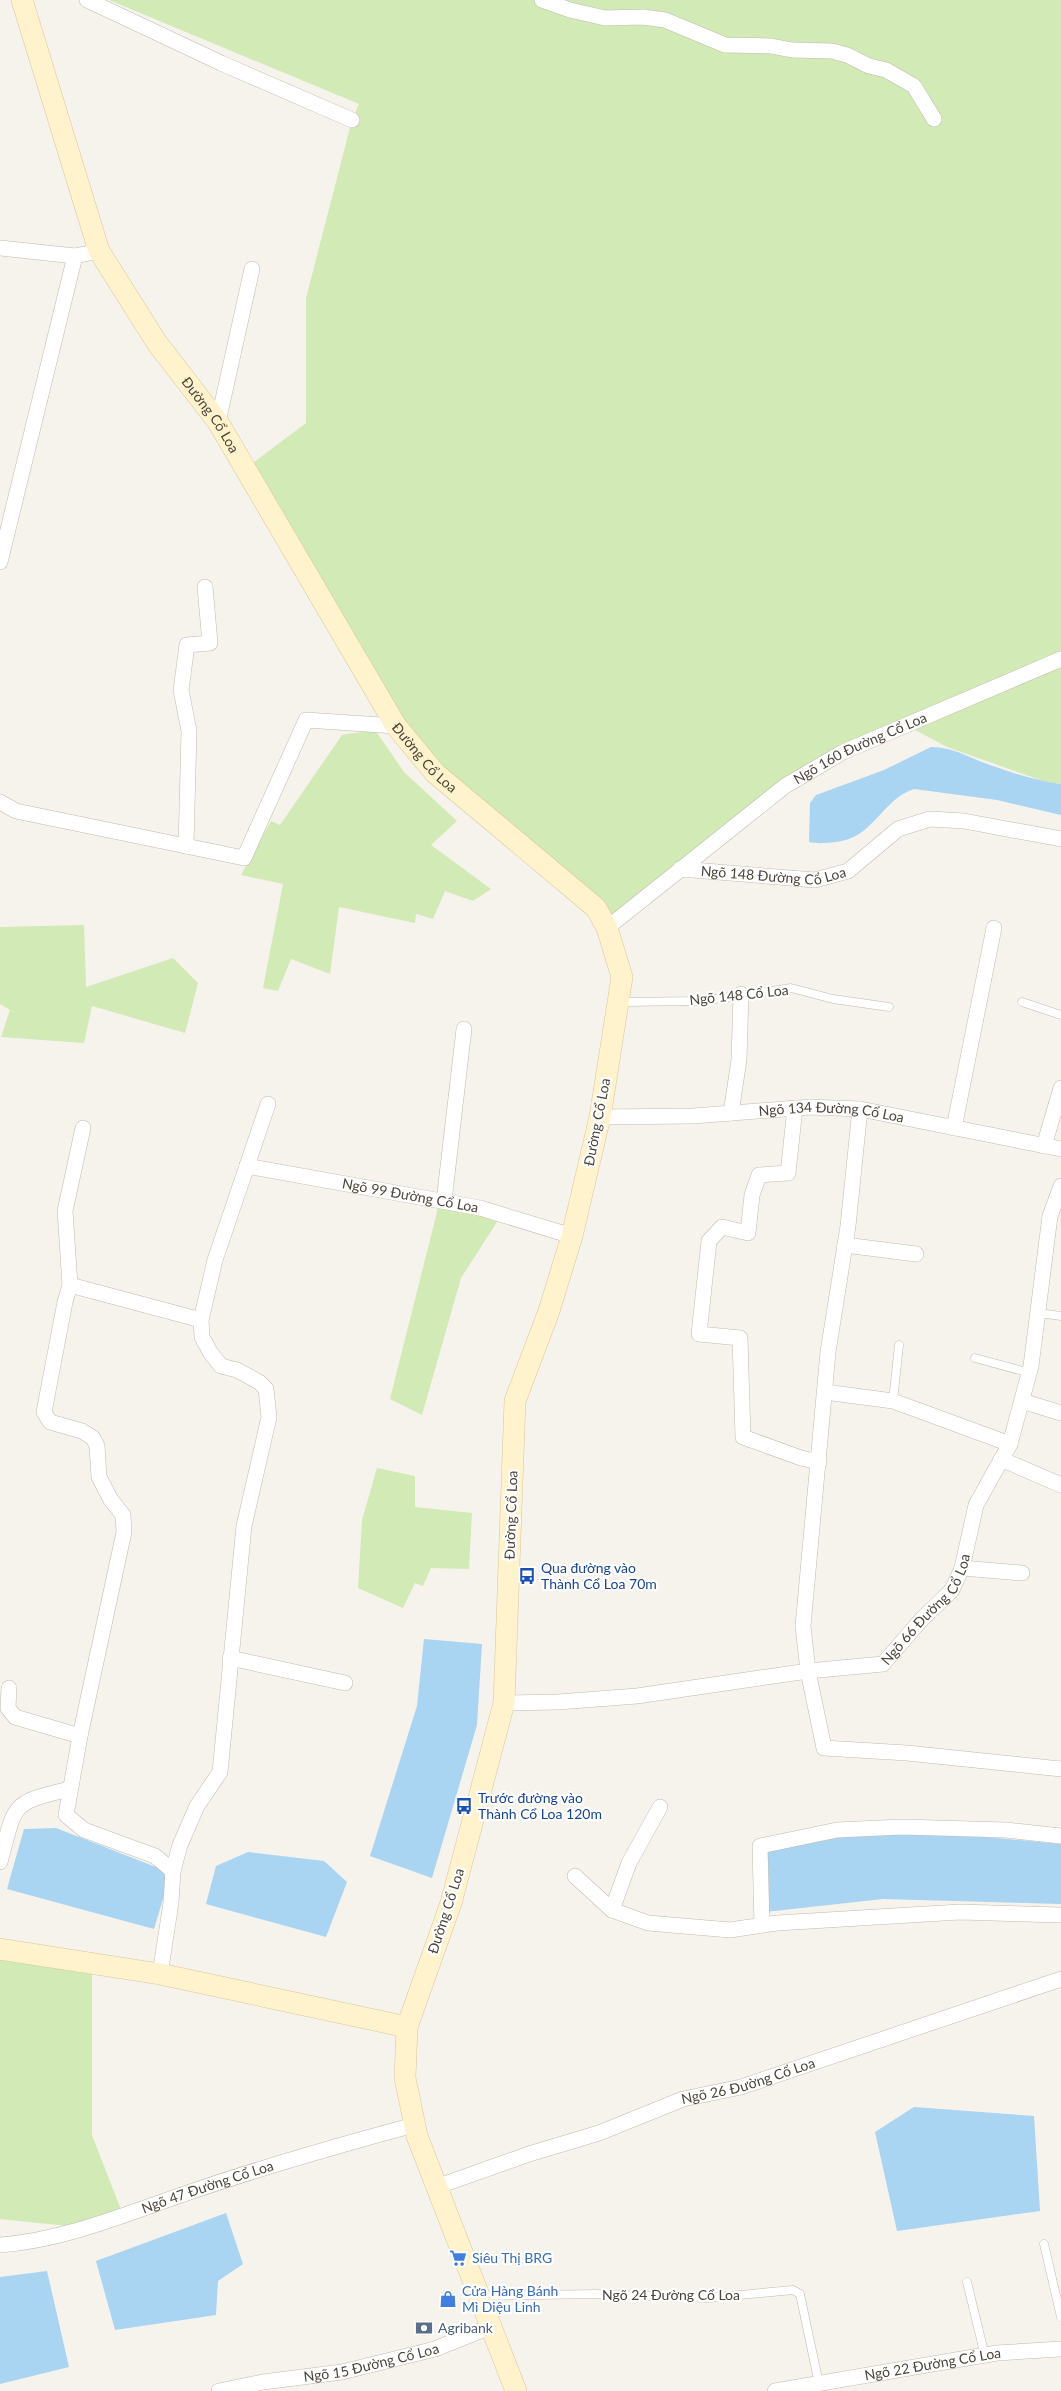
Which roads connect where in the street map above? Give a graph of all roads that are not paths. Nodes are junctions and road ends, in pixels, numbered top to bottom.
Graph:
1 (22, 0) edge
2 (87, 0) edge
3 (542, 0) edge
4 (934, 119) dead end
5 (352, 120) dead end
6 (0, 248) edge
7 (99, 251) junction
8 (75, 256) junction
9 (252, 269) dead end
10 (218, 422) junction
11 (0, 562) edge
12 (205, 587) dead end
13 (1061, 659) edge
14 (396, 726) junction
15 (0, 802) edge
16 (1061, 839) edge
17 (186, 846) junction
18 (680, 869) junction
19 (608, 928) junction
20 (994, 928) dead end
21 (741, 994) junction
22 (618, 1002) junction
23 (1022, 1002) dead end
24 (889, 1007) dead end
25 (1061, 1015) edge
26 (464, 1029) dead end
27 (1061, 1088) edge
28 (268, 1104) dead end
29 (794, 1108) junction
30 (860, 1109) junction
31 (732, 1113) junction
32 (600, 1117) junction
33 (83, 1128) dead end
34 (954, 1128) junction
35 (1044, 1146) junction
36 (1061, 1149) edge
37 (247, 1166) junction
38 (1061, 1186) edge
39 (444, 1201) junction
40 (572, 1236) junction
41 (845, 1245) junction
42 (916, 1254) dead end
43 (70, 1285) junction
44 (1039, 1313) junction
45 (1061, 1316) edge
46 (201, 1320) junction
47 (899, 1345) dead end
48 (975, 1358) dead end
49 (1030, 1373) junction
50 (825, 1392) junction
51 (893, 1401) junction
52 (1022, 1401) junction
53 (1061, 1413) edge
54 (1010, 1444) junction
55 (1001, 1459) junction
56 (819, 1462) junction
57 (1061, 1485) edge
58 (962, 1568) junction
59 (1022, 1574) dead end
60 (230, 1658) junction
61 (808, 1670) junction
62 (345, 1683) dead end
63 (9, 1688) dead end
64 (504, 1702) junction
65 (80, 1736) junction
66 (1061, 1769) edge
67 (70, 1789) junction
68 (660, 1807) dead end
69 (1061, 1836) edge
70 (0, 1862) edge
71 (173, 1871) junction
72 (574, 1876) dead end
73 (612, 1910) junction
74 (1061, 1915) edge
75 (762, 1925) junction
76 (0, 1949) edge
77 (160, 1974) junction
78 (1061, 1979) edge
79 (407, 2027) junction
80 (414, 2125) junction
81 (436, 2187) junction
82 (1044, 2244) dead end
83 (0, 2246) edge
84 (967, 2282) dead end
85 (478, 2296) junction
86 (1061, 2318) edge
87 (490, 2327) junction
88 (1061, 2349) edge
89 (985, 2356) junction
90 (819, 2384) junction
91 (219, 2391) edge
92 (516, 2391) edge
93 (776, 2391) edge

1 - 7 street, Đường Cổ Loa
2 - 5 street
3 - 4 street
6 - 8 street
7 - 8 street
7 - 10 street, Đường Cổ Loa
8 - 11 street
9 - 10 street
10 - 14 street, Đường Cổ Loa
12 - 17 street
13 - 18 street, Ngõ 160 Đường Cổ Loa
14 - 17 street
14 - 19 street, Đường Cổ Loa
15 - 17 street
16 - 18 street, Ngõ 148 Đường Cổ Loa
18 - 19 street, Ngõ 148 Đường Cổ Loa
19 - 22 street, Đường Cổ Loa
20 - 34 street
21 - 22 lane, Ngõ 148 Cổ Loa
21 - 24 lane, Ngõ 148 Cổ Loa
21 - 31 street
22 - 32 street, Đường Cổ Loa
23 - 25 lane
26 - 39 street
27 - 35 street
28 - 37 street
29 - 30 street, Ngõ 134 Đường Cổ Loa
29 - 31 street, Ngõ 134 Đường Cổ Loa
29 - 56 street
30 - 34 street, Ngõ 134 Đường Cổ Loa
30 - 41 street
31 - 32 street, Ngõ 134 Đường Cổ Loa
32 - 40 street, Đường Cổ Loa
33 - 43 street
34 - 35 street, Ngõ 134 Đường Cổ Loa
35 - 36 street, Ngõ 134 Đường Cổ Loa
37 - 39 street, Ngõ 99 Đường Cổ Loa
37 - 46 street
38 - 44 street, Ngõ 66 Đường Cổ Loa
39 - 40 street, Ngõ 99 Đường Cổ Loa
40 - 64 street, Đường Cổ Loa
41 - 42 street
41 - 50 street
43 - 46 street
43 - 65 street
44 - 45 lane
44 - 49 street, Ngõ 66 Đường Cổ Loa
46 - 60 street
47 - 51 lane
48 - 49 lane
49 - 52 street, Ngõ 66 Đường Cổ Loa
50 - 51 street
50 - 56 street
51 - 54 street
52 - 53 street
52 - 54 street, Ngõ 66 Đường Cổ Loa
54 - 55 street, Ngõ 66 Đường Cổ Loa
55 - 57 street
55 - 58 street, Ngõ 66 Đường Cổ Loa
56 - 61 street
58 - 59 street
58 - 61 street, Ngõ 66 Đường Cổ Loa
60 - 62 street
60 - 71 street
61 - 64 street, Ngõ 66 Đường Cổ Loa
61 - 66 street
63 - 65 street
64 - 79 street, Đường Cổ Loa
65 - 67 street
67 - 70 street
67 - 71 street
68 - 73 street
69 - 75 street
71 - 77 street
72 - 73 street
73 - 75 street
74 - 75 street
76 - 77 street
77 - 79 street
78 - 81 street, Ngõ 26 Đường Cổ Loa
79 - 80 street, Đường Cổ Loa
80 - 81 street, Đường Cổ Loa
80 - 83 street, Ngõ 47 Đường Cổ Loa
81 - 85 street, Đường Cổ Loa
82 - 86 lane
84 - 89 lane
85 - 87 street, Đường Cổ Loa
85 - 90 lane, Ngõ 24 Đường Cổ Loa
87 - 91 street, Ngõ 15 Đường Cổ Loa
87 - 92 street, Đường Cổ Loa
88 - 89 street, Ngõ 22 Đường Cổ Loa
89 - 90 street, Ngõ 22 Đường Cổ Loa
90 - 93 street, Ngõ 22 Đường Cổ Loa

